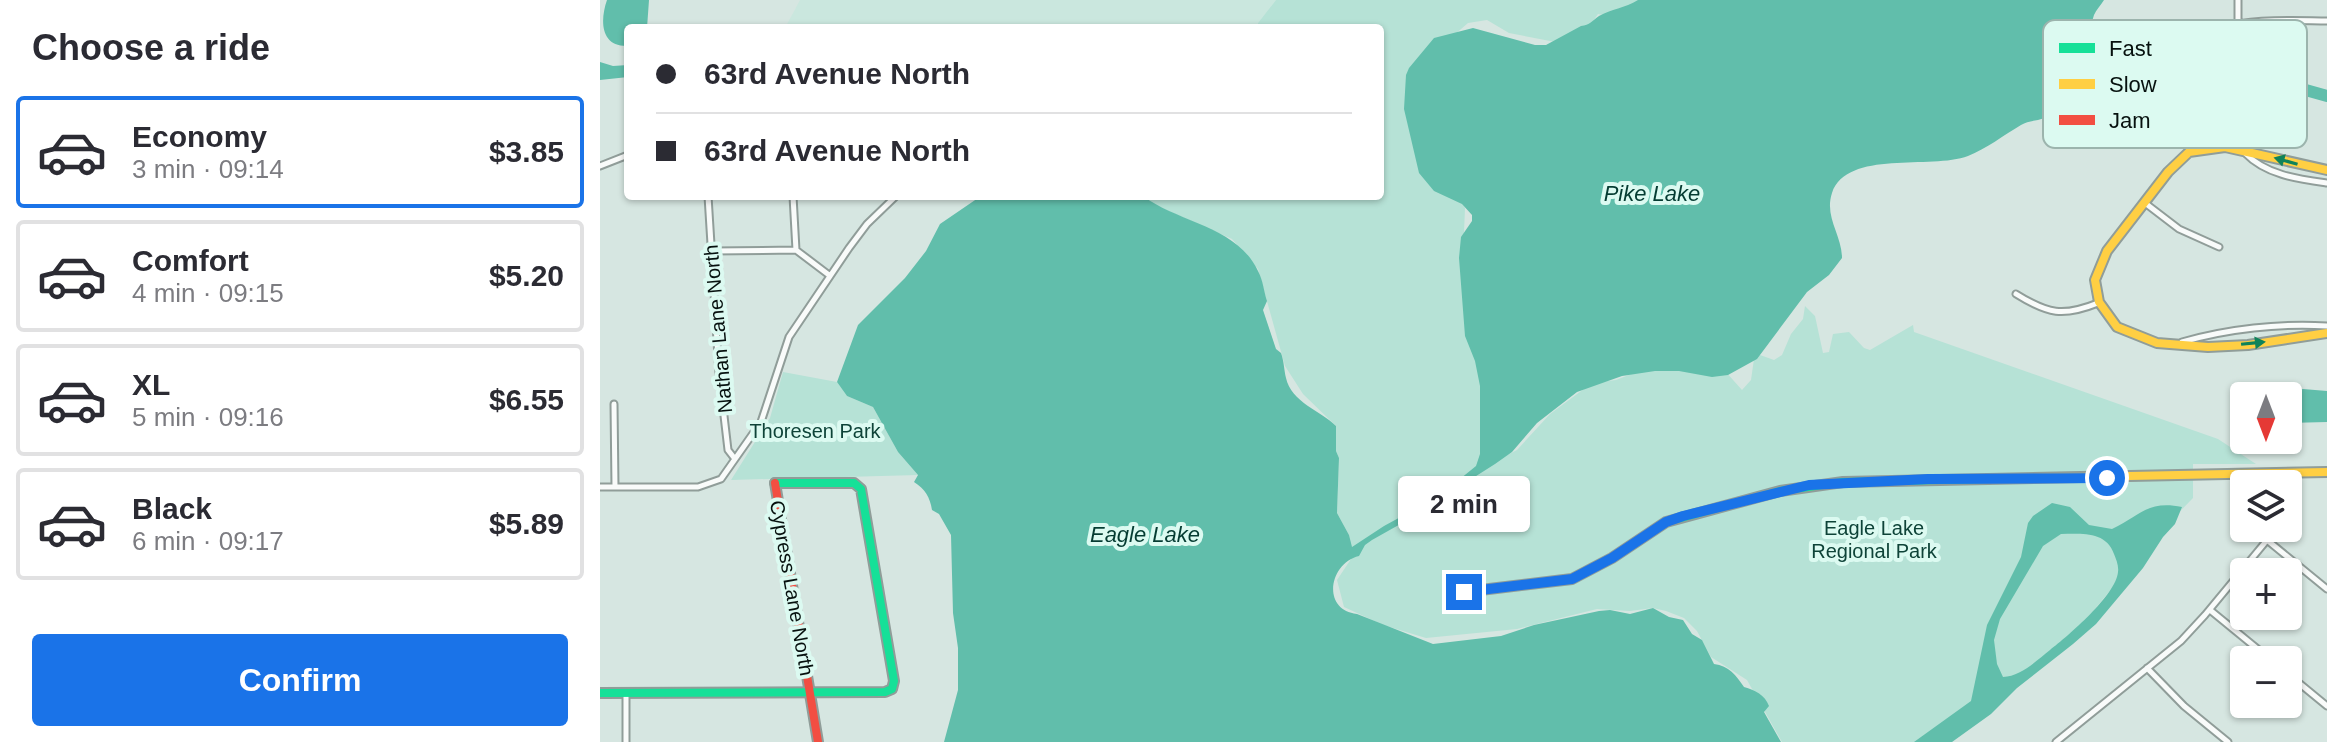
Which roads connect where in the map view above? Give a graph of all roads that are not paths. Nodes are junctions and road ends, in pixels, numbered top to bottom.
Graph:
1 (2307, 21) edge
2 (2327, 21) edge
3 (2211, 148) edge
4 (2221, 148) edge
5 (2244, 153) junction
6 (624, 157) edge
7 (600, 166) edge
8 (2327, 170) edge
9 (2327, 183) edge
10 (708, 200) edge
11 (793, 200) edge
12 (892, 200) edge
13 (2144, 202) junction
14 (2219, 247) dead end
15 (796, 250) junction
16 (712, 251) junction
17 (829, 275) junction
18 (2016, 294) dead end
19 (2099, 302) junction
20 (2327, 326) edge
21 (2327, 333) edge
22 (2179, 343) junction
23 (614, 404) dead end
24 (735, 459) junction
25 (2327, 472) edge
26 (2302, 473) edge
27 (2230, 474) edge
28 (600, 487) edge
29 (615, 487) junction
30 (2265, 542) edge
31 (2269, 542) edge
32 (2327, 589) edge
33 (1464, 592) dead end
34 (2210, 610) junction
35 (2254, 646) edge
36 (2147, 668) junction
37 (2302, 685) edge
38 (810, 692) junction
39 (600, 693) edge
40 (626, 693) junction
41 (2327, 706) edge
42 (626, 742) edge
43 (818, 742) edge
44 (2056, 742) edge
45 (2228, 742) edge

1 - 2 street
3 - 13 street
4 - 5 street
8 -> 5 street
5 - 9 street
6 - 7 street
10 - 16 street, Nathan Lane North
11 - 15 street
12 - 17 street
13 - 14 street
13 - 19 street
15 - 16 street
15 - 17 street
16 - 24 street, Nathan Lane North
17 - 24 street
18 - 19 street
19 - 22 street
20 - 22 street
22 -> 21 street
23 - 29 street
24 - 29 street
25 - 26 street
27 - 33 street
28 - 29 street
30 - 34 street
31 - 32 street
34 - 35 street
34 - 36 street
36 - 44 street
36 - 45 street
37 - 41 street
38 - 38 street, Cypress Lane North
38 - 40 street
38 - 43 street, Cypress Lane North
39 - 40 street
40 - 42 street

